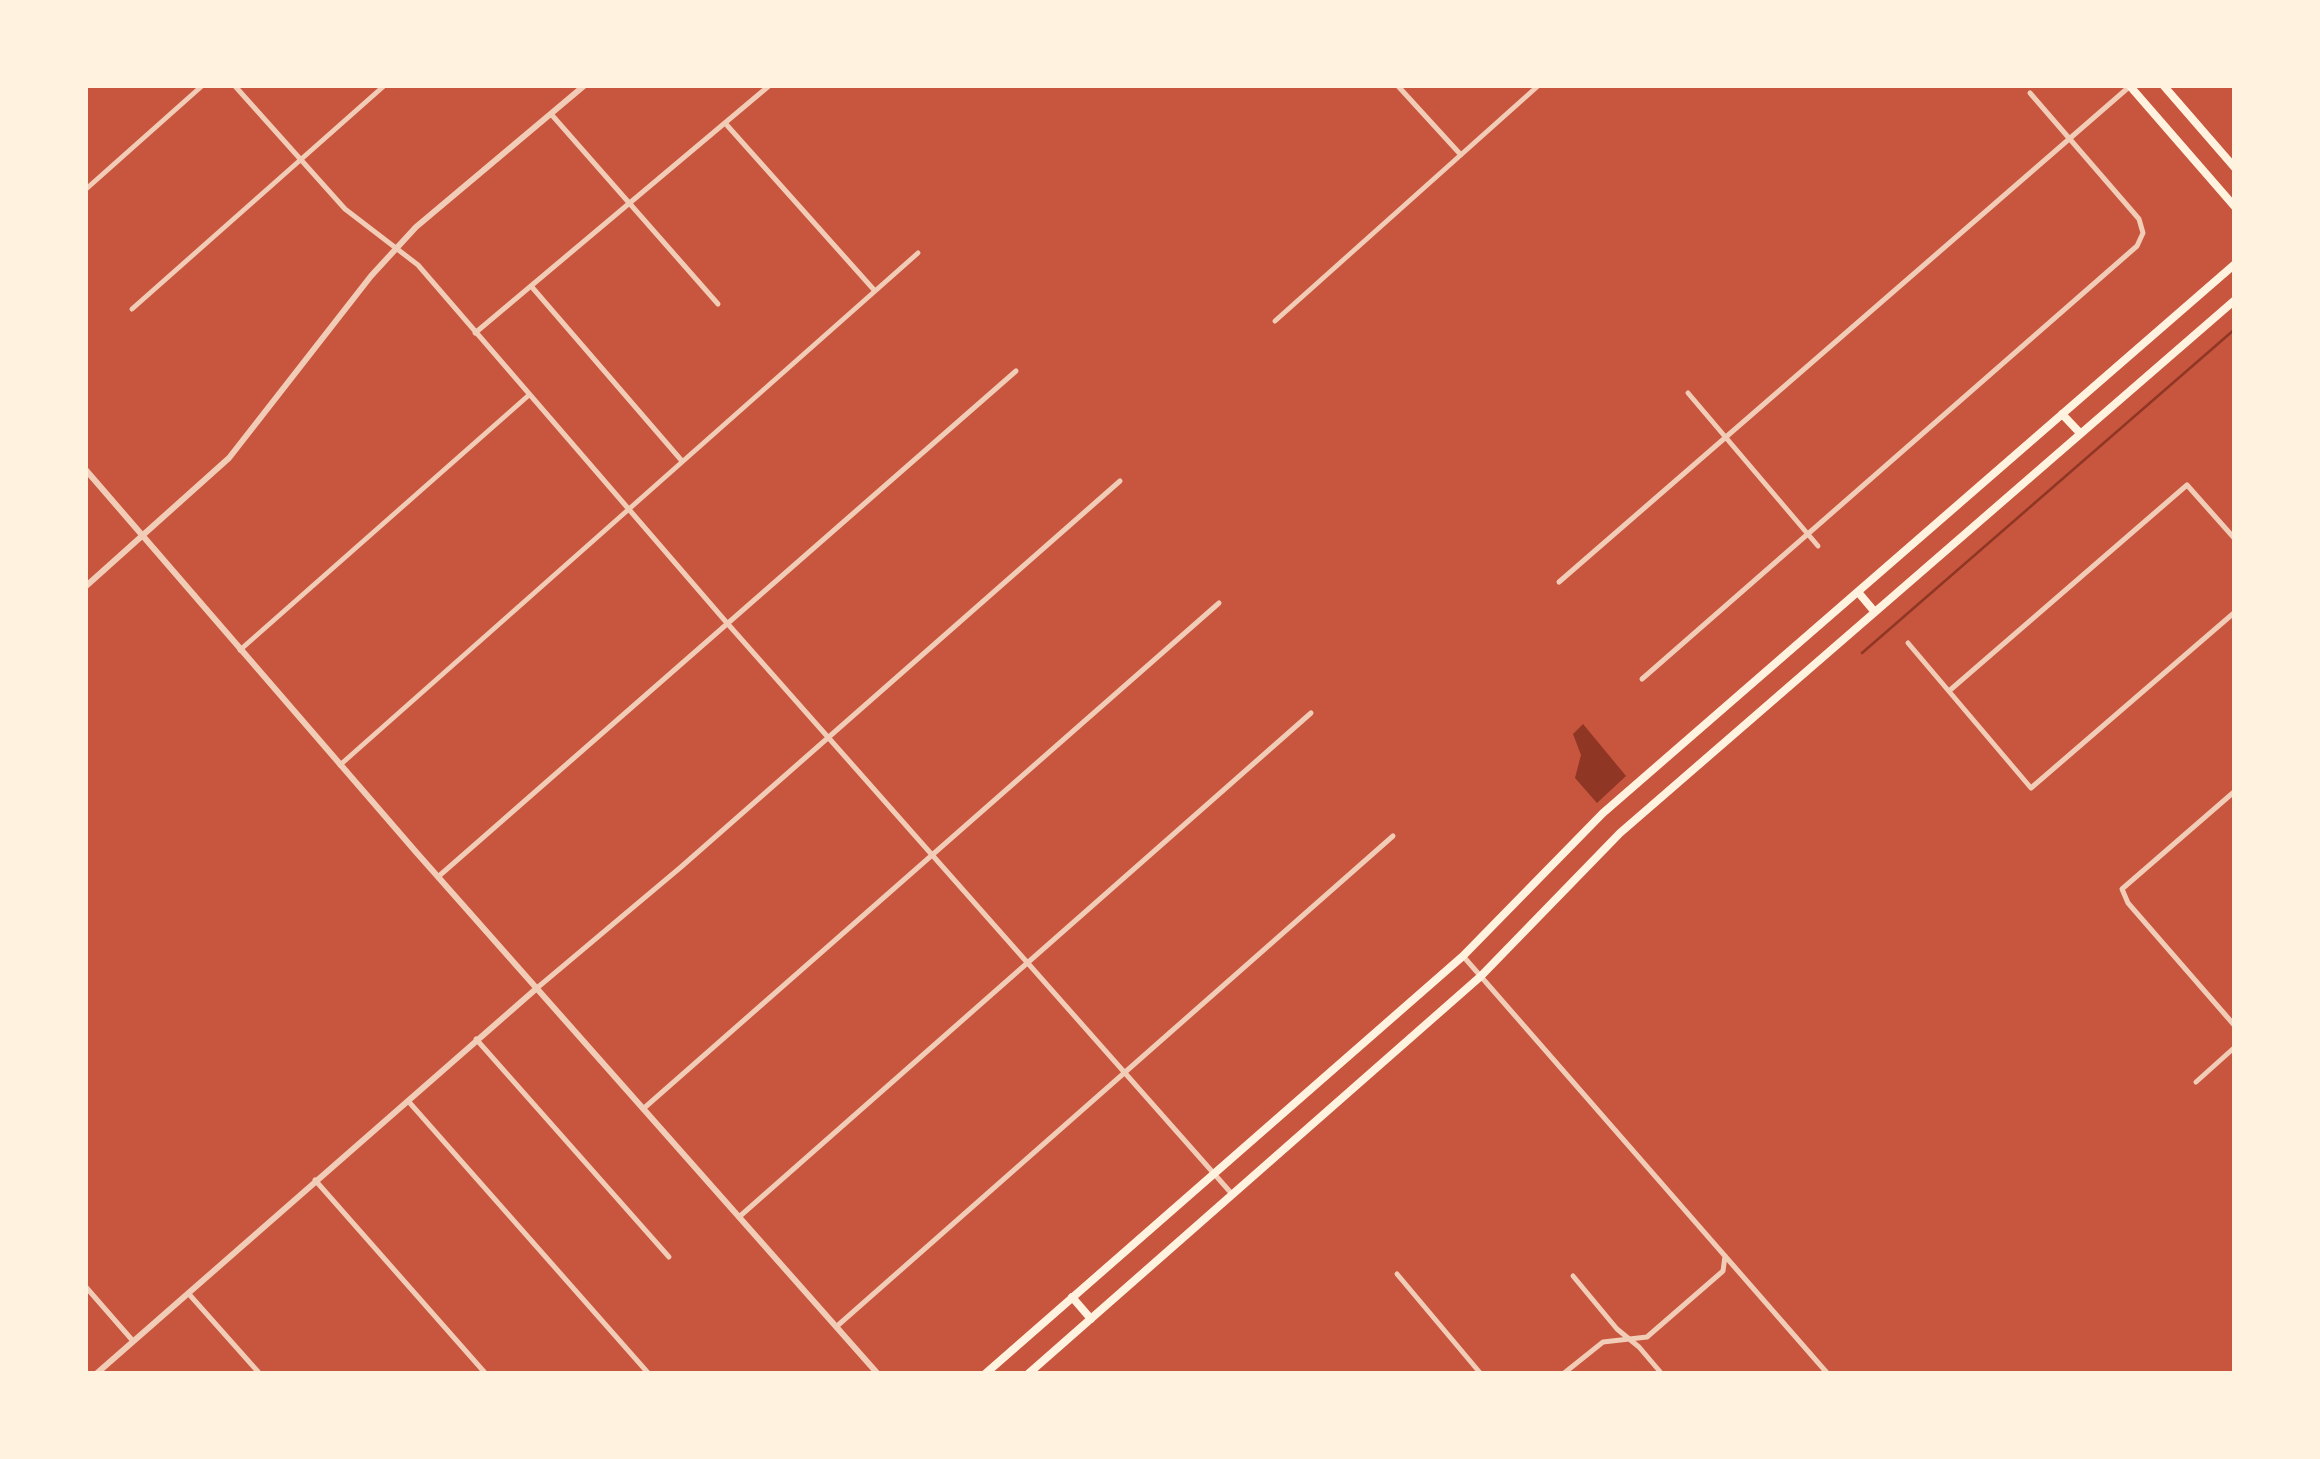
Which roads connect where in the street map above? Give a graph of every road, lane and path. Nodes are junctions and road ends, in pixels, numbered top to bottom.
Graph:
1 (202, 85) edge
2 (234, 85) edge
3 (384, 85) edge
4 (585, 85) edge
5 (770, 85) edge
6 (1397, 85) edge
7 (1538, 85) edge
8 (2130, 85) edge
9 (2163, 85) edge
10 (2030, 93) dead end
11 (551, 114) junction
12 (725, 123) junction
13 (2071, 138) junction
14 (1461, 155) junction
15 (301, 159) junction
16 (2235, 168) edge
17 (85, 190) edge
18 (629, 203) junction
19 (2235, 207) edge
20 (396, 247) junction
21 (918, 253) dead end
22 (2235, 264) edge
23 (531, 286) junction
24 (875, 291) junction
25 (2235, 300) edge
26 (718, 304) dead end
27 (132, 309) dead end
28 (1275, 322) dead end
29 (475, 333) junction
30 (1016, 371) dead end
31 (1688, 393) dead end
32 (529, 395) junction
33 (2062, 414) junction
34 (2080, 433) junction
35 (1722, 437) junction
36 (682, 462) junction
37 (85, 470) edge
38 (1120, 481) dead end
39 (630, 508) junction
40 (1806, 533) junction
41 (144, 536) junction
42 (2235, 539) edge
43 (1818, 546) dead end
44 (1559, 582) dead end
45 (85, 587) edge
46 (1858, 592) junction
47 (1219, 602) dead end
48 (1874, 611) junction
49 (2235, 612) edge
50 (727, 623) junction
51 (1908, 643) dead end
52 (240, 650) junction
53 (1642, 679) dead end
54 (1949, 692) junction
55 (1312, 713) dead end
56 (828, 736) junction
57 (340, 765) junction
58 (1654, 770) junction
59 (1670, 789) junction
60 (2235, 790) edge
61 (1393, 836) dead end
62 (932, 854) junction
63 (439, 876) junction
64 (1463, 956) junction
65 (1030, 963) junction
66 (1481, 976) junction
67 (537, 988) junction
68 (2235, 1026) edge
69 (476, 1039) junction
70 (2235, 1047) edge
71 (1124, 1072) junction
72 (2196, 1082) dead end
73 (407, 1100) junction
74 (643, 1109) junction
75 (1213, 1172) junction
76 (315, 1180) junction
77 (1232, 1194) junction
78 (739, 1218) junction
79 (1725, 1256) junction
80 (669, 1257) dead end
81 (1397, 1274) dead end
82 (1573, 1276) dead end
83 (85, 1286) edge
84 (188, 1293) junction
85 (1072, 1297) junction
86 (1091, 1318) junction
87 (836, 1326) junction
88 (1629, 1339) junction
89 (133, 1341) junction
90 (96, 1374) edge
91 (260, 1374) edge
92 (486, 1374) edge
93 (649, 1374) edge
94 (878, 1374) edge
95 (986, 1374) edge
96 (1028, 1374) edge
97 (1481, 1374) edge
98 (1563, 1374) edge
99 (1662, 1374) edge
100 (1828, 1374) edge

1 - 17 street
2 - 15 street
3 - 15 street
4 - 11 street
5 - 12 street
6 - 14 street
7 - 14 street
8 - 13 street
8 - 19 main road
9 - 16 main road
10 - 13 street
11 - 18 street
11 - 20 street
12 - 18 street
12 - 24 street
13 - 35 street
13 - 40 street
14 - 28 street
15 - 20 street
15 - 27 street
18 - 23 street
18 - 26 street
20 - 29 street
20 - 41 street
21 - 24 street
22 - 33 main road
23 - 29 street
23 - 36 street
24 - 36 street
25 - 34 main road
29 - 32 street
30 - 50 street
31 - 35 street
32 - 39 street
32 - 52 street
33 - 34 main road
33 - 46 main road
34 - 48 main road
35 - 40 street
35 - 44 street
36 - 39 street
37 - 41 street
38 - 56 street
39 - 50 street
39 - 57 street
40 - 43 street
40 - 53 street
41 - 45 street
41 - 52 street
42 - 54 street
46 - 48 main road
46 - 58 main road
47 - 62 street
48 - 59 main road
49 - 54 street
50 - 56 street
50 - 63 street
51 - 54 street
52 - 57 street
55 - 65 street
56 - 62 street
56 - 67 street
57 - 63 street
58 - 59 main road
58 - 64 main road
59 - 66 main road
60 - 68 street
61 - 71 street
62 - 65 street
62 - 74 street
63 - 67 street
64 - 66 street
64 - 75 main road
65 - 71 street
65 - 78 street
66 - 77 main road
66 - 79 street
67 - 69 street
67 - 74 street
69 - 73 street
69 - 80 street
70 - 72 street
71 - 75 street
71 - 87 street
73 - 76 street
73 - 93 street
74 - 78 street
75 - 77 street
75 - 85 main road
76 - 84 street
76 - 92 street
77 - 86 main road
78 - 87 street
79 - 88 street
79 - 100 street
81 - 97 street
82 - 88 street
83 - 89 street
84 - 89 street
84 - 91 street
85 - 86 main road
85 - 95 main road
86 - 96 main road
87 - 94 street
88 - 98 street
88 - 99 street
89 - 90 street

